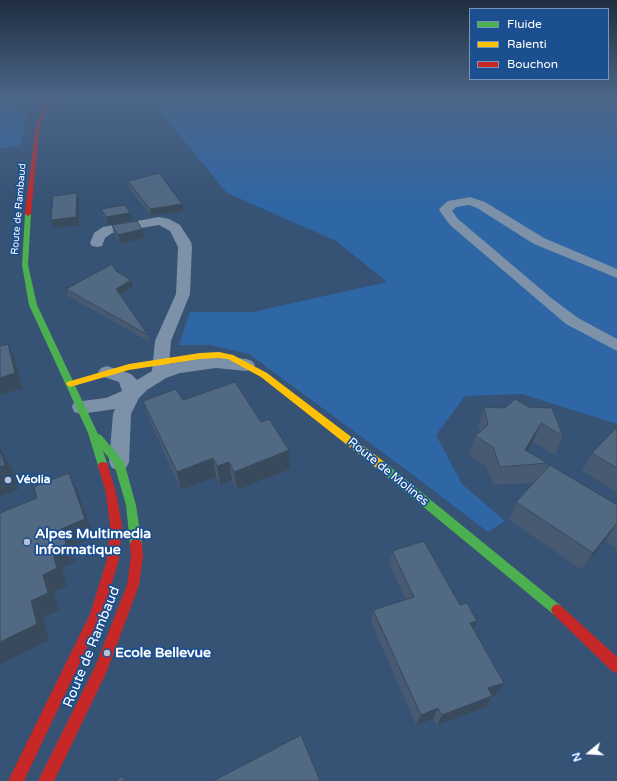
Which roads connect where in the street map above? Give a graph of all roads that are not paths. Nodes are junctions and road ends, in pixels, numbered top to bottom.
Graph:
1 (37, 133) edge
2 (97, 243) dead end
3 (617, 274) edge
4 (617, 346) edge
5 (246, 365) joint
6 (160, 368) junction
7 (107, 372) junction
8 (70, 384) junction
9 (132, 394) junction
10 (81, 407) junction
11 (93, 433) junction
12 (119, 462) junction
13 (617, 666) edge
14 (16, 781) edge
15 (46, 781) edge

1 - 8 street, Route de Rambaud
2 - 6 street
3 - 4 street
5 - 6 street, Route de Molines
5 - 13 street, Route de Molines
6 - 7 street
6 - 9 street, Route de Molines
7 - 8 street
7 - 9 street
8 - 10 street, Route de Rambaud
9 - 10 street, Route de Molines
9 - 12 street, Route de Molines
10 - 11 street, Route de Rambaud
11 - 12 street, Route de Rambaud
11 - 14 street, Route de Rambaud
12 - 15 street, Route de Rambaud

